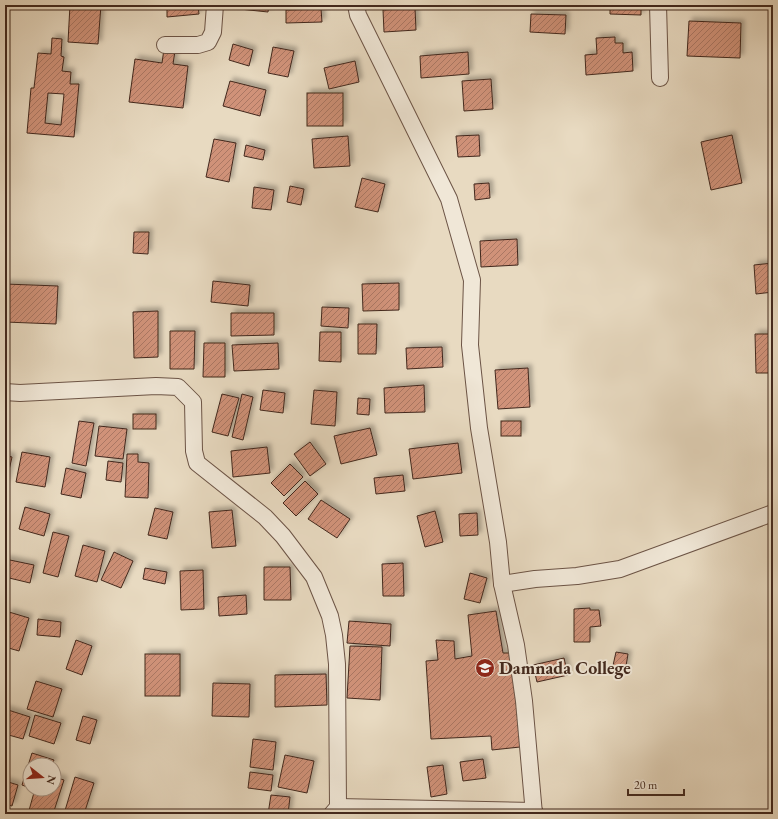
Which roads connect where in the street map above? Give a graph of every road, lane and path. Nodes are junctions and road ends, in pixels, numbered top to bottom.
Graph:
1 (215, 5) edge
2 (356, 5) edge
3 (658, 5) edge
4 (165, 45) dead end
5 (660, 78) dead end
6 (5, 392) edge
7 (773, 513) edge
8 (502, 584) junction
9 (336, 812) edge
10 (534, 812) edge

1 - 4 street
2 - 8 street
3 - 5 street
6 - 9 street
7 - 8 street
8 - 10 street
9 - 10 street

